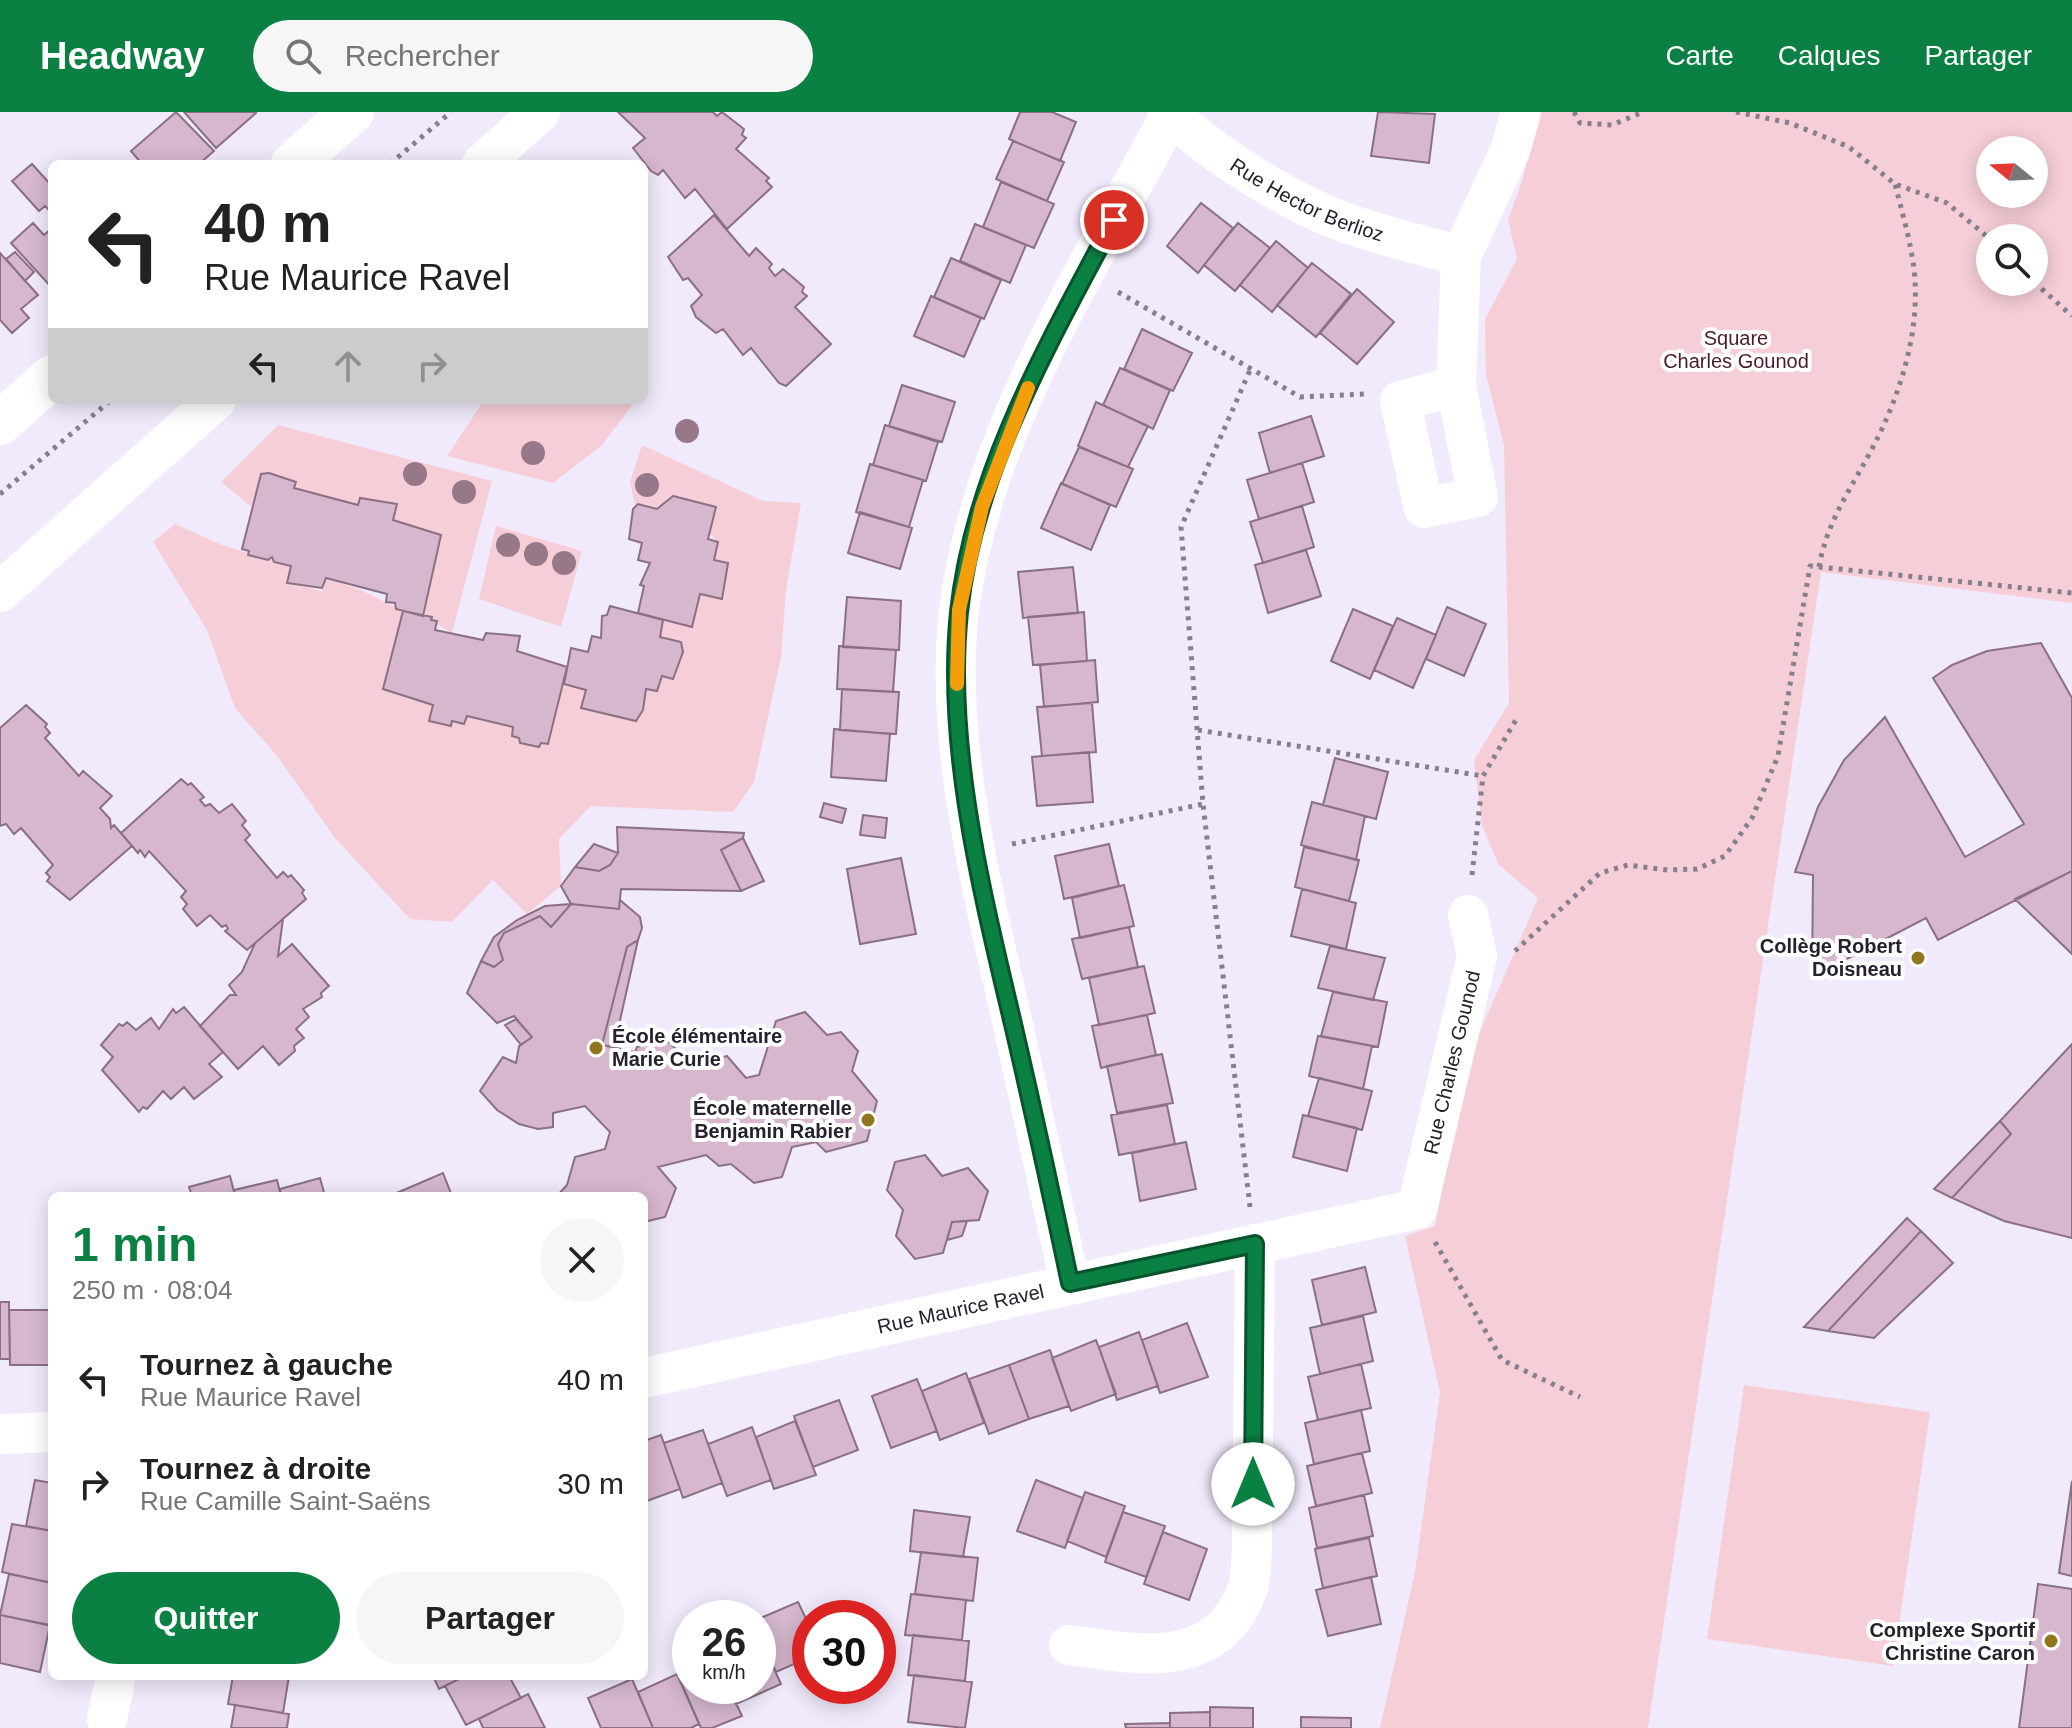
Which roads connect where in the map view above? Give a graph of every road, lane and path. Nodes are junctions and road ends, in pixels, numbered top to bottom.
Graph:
1 (352, 112) edge
2 (451, 112) edge
3 (540, 112) edge
4 (1521, 112) edge
5 (1574, 112) edge
6 (1643, 112) edge
7 (1736, 112) edge
8 (1170, 113) edge
9 (298, 160) edge
10 (395, 160) edge
11 (486, 160) edge
12 (1895, 184) junction
13 (1976, 227) edge
14 (1461, 256) junction
15 (1086, 273) junction
16 (2048, 295) edge
17 (2072, 316) edge
18 (1251, 368) junction
19 (48, 381) edge
20 (1456, 386) junction
21 (1400, 401) junction
22 (106, 404) edge
23 (212, 404) edge
24 (0, 423) edge
25 (0, 494) edge
26 (1819, 567) junction
27 (0, 592) edge
28 (2072, 593) edge
29 (1517, 718) dead end
30 (1198, 730) junction
31 (1483, 776) junction
32 (1203, 804) junction
33 (976, 852) junction
34 (1468, 915) joint
35 (1477, 956) junction
36 (1417, 1209) junction
37 (1255, 1244) junction
38 (1070, 1283) junction
39 (648, 1377) edge
40 (1580, 1397) dead end
41 (48, 1432) edge
42 (0, 1434) edge
43 (1069, 1645) dead end
44 (115, 1680) edge
45 (107, 1719) dead end

1 - 9 main road
2 - 10 path
3 - 11 street
4 - 14 street
5 - 6 path
7 - 12 path
8 - 14 street, Rue Hector Berlioz
8 - 15 street
12 - 13 path
12 - 26 path
14 - 20 street
15 - 18 path
15 - 33 street
16 - 17 path
18 - 21 path
18 - 30 path
19 - 24 main road
20 - 21 street
20 - 21 street
22 - 25 path
23 - 27 street
26 - 28 path
26 - 35 path
29 - 31 path
30 - 31 path
30 - 32 path
31 - 34 path
32 - 33 path
32 - 37 path
33 - 38 street
34 - 35 street, Rue Charles Gounod
35 - 36 street, Rue Charles Gounod
36 - 37 street, Rue Maurice Ravel
36 - 40 path
37 - 38 street, Rue Maurice Ravel
37 - 43 street
38 - 39 street, Rue Maurice Ravel
41 - 42 street
44 - 45 street

